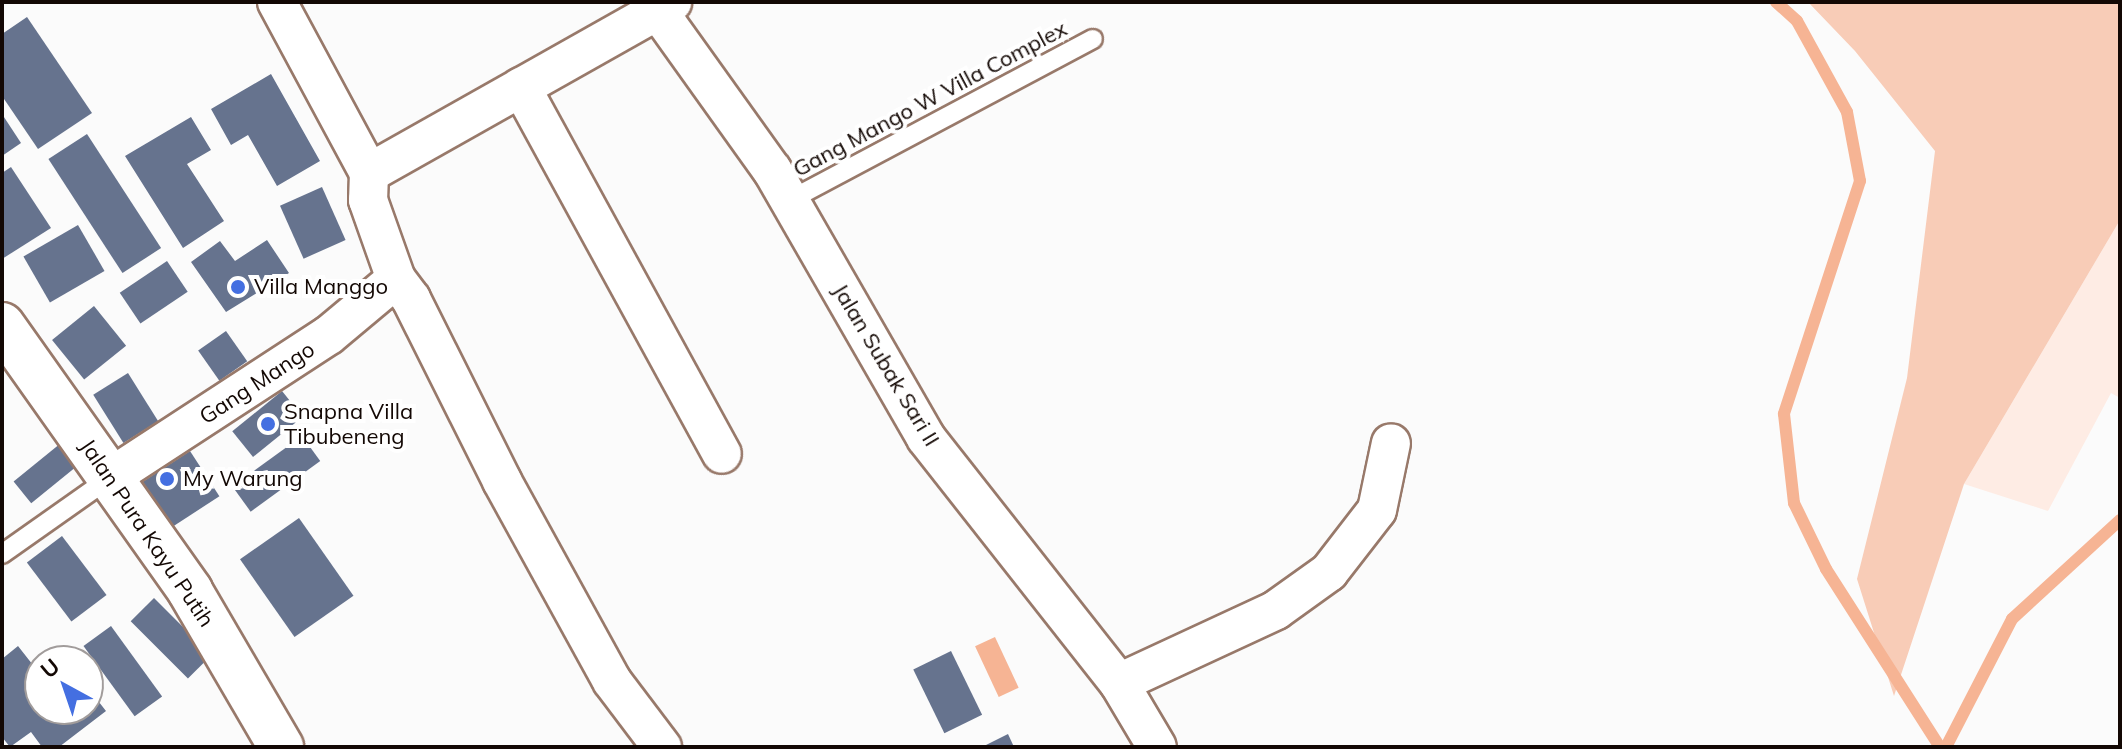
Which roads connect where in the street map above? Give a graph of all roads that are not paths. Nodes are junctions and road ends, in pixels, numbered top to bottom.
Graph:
1 (277, 2) edge
2 (665, 6) edge
3 (1093, 39) dead end
4 (521, 87) junction
5 (369, 173) junction
6 (790, 200) junction
7 (396, 279) junction
8 (2, 325) edge
9 (1391, 443) dead end
10 (722, 454) dead end
11 (111, 477) junction
12 (2, 554) edge
13 (1119, 683) junction
14 (281, 747) edge
15 (662, 747) edge
16 (1157, 747) edge

1 - 5 street
2 - 4 street
2 - 6 street, Jalan Subak Sari II
3 - 6 lane, Gang Mango W Villa Complex
4 - 5 street
4 - 10 street
5 - 7 street
6 - 13 street, Jalan Subak Sari II
7 - 11 street, Gang Mango
7 - 15 street
8 - 11 street, Jalan Pura Kayu Putih
9 - 13 street
11 - 12 lane
11 - 14 street, Jalan Pura Kayu Putih
13 - 16 street, Jalan Subak Sari II

